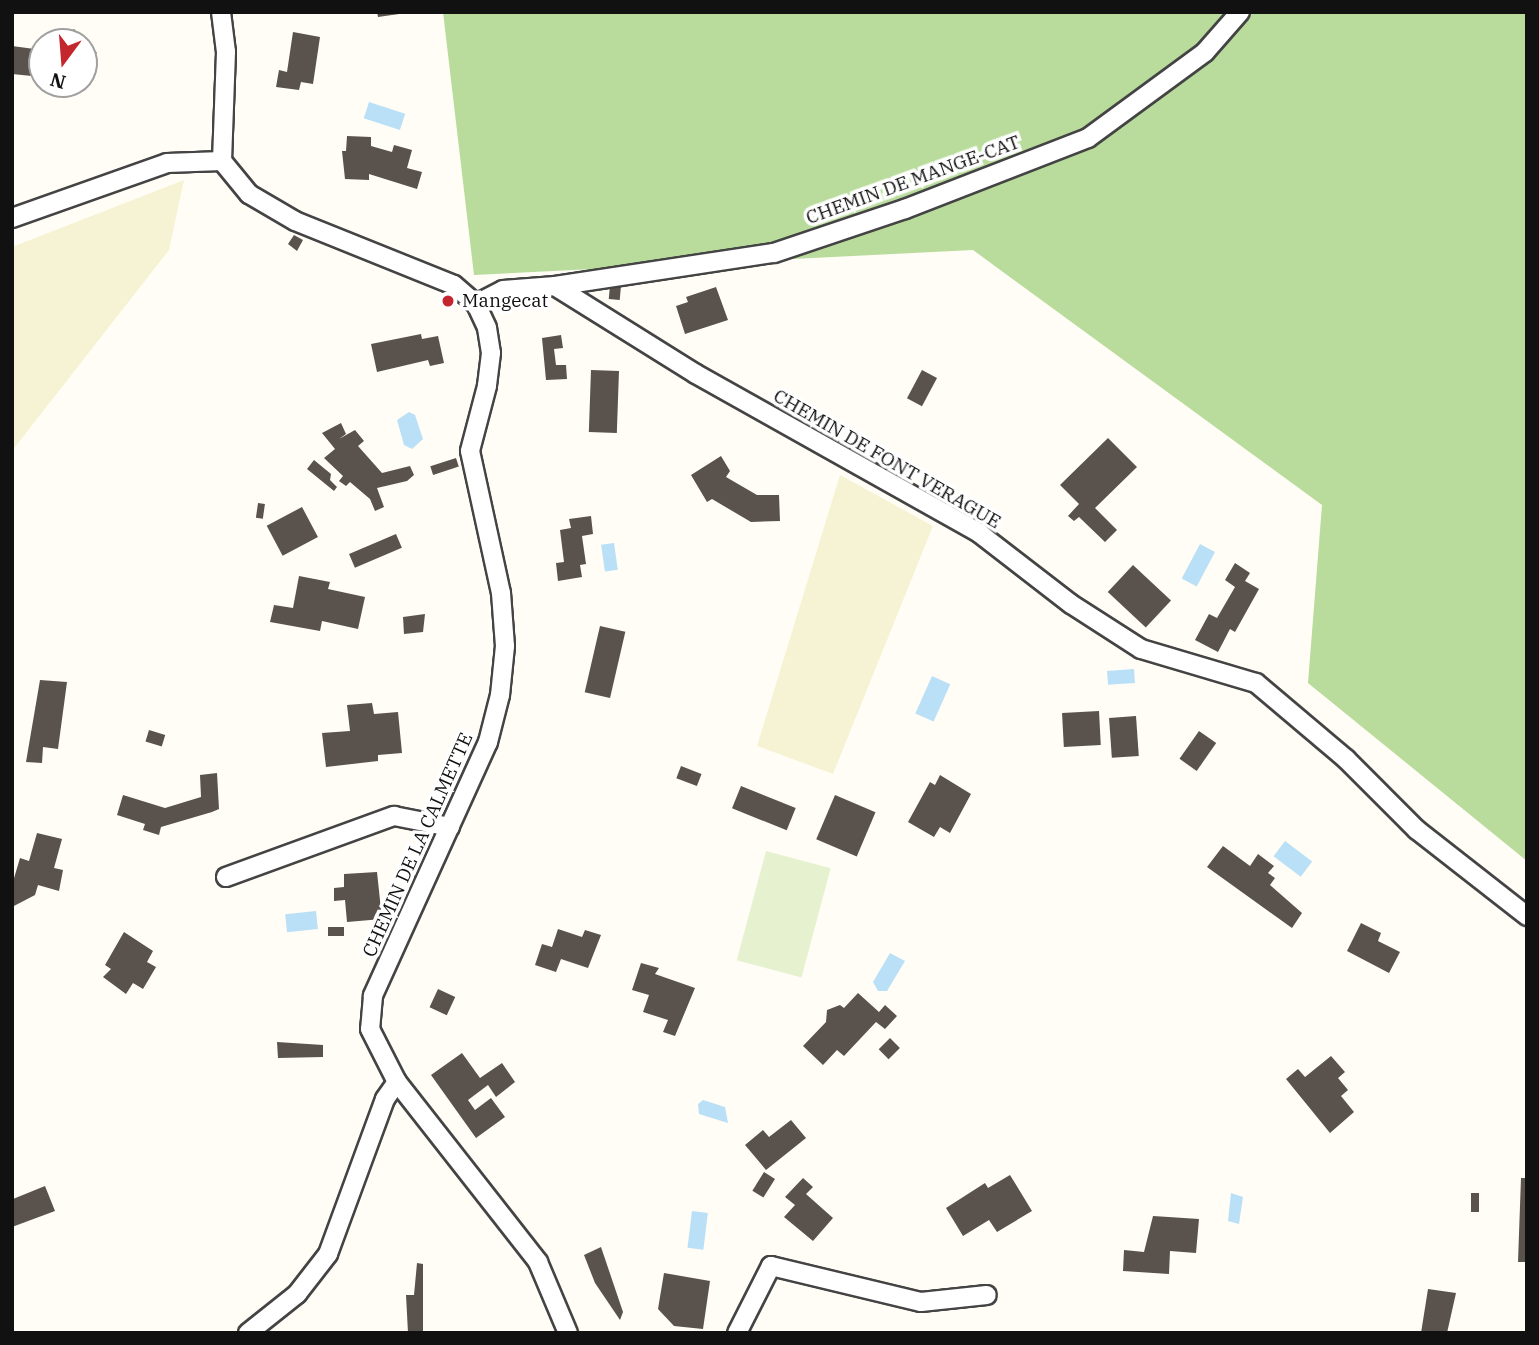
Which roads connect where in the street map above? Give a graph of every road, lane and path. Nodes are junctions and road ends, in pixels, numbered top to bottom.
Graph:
1 (220, 12) edge
2 (1240, 12) edge
3 (222, 161) junction
4 (12, 218) edge
5 (555, 286) junction
6 (476, 304) junction
7 (450, 827) junction
8 (226, 877) dead end
9 (1527, 916) edge
10 (397, 1082) junction
11 (987, 1295) dead end
12 (248, 1333) edge
13 (568, 1333) edge
14 (737, 1333) edge

1 - 3 street
2 - 5 street, CHEMIN DE MANGE-CAT
3 - 4 street
3 - 6 street
5 - 6 street
5 - 9 street, CHEMIN DE FONT VERAGUE
6 - 7 street, CHEMIN DE LA CALMETTE
7 - 8 street
7 - 10 street, CHEMIN DE LA CALMETTE
10 - 12 street
10 - 13 street, CHEMIN DE LA CALMETTE
11 - 14 street

